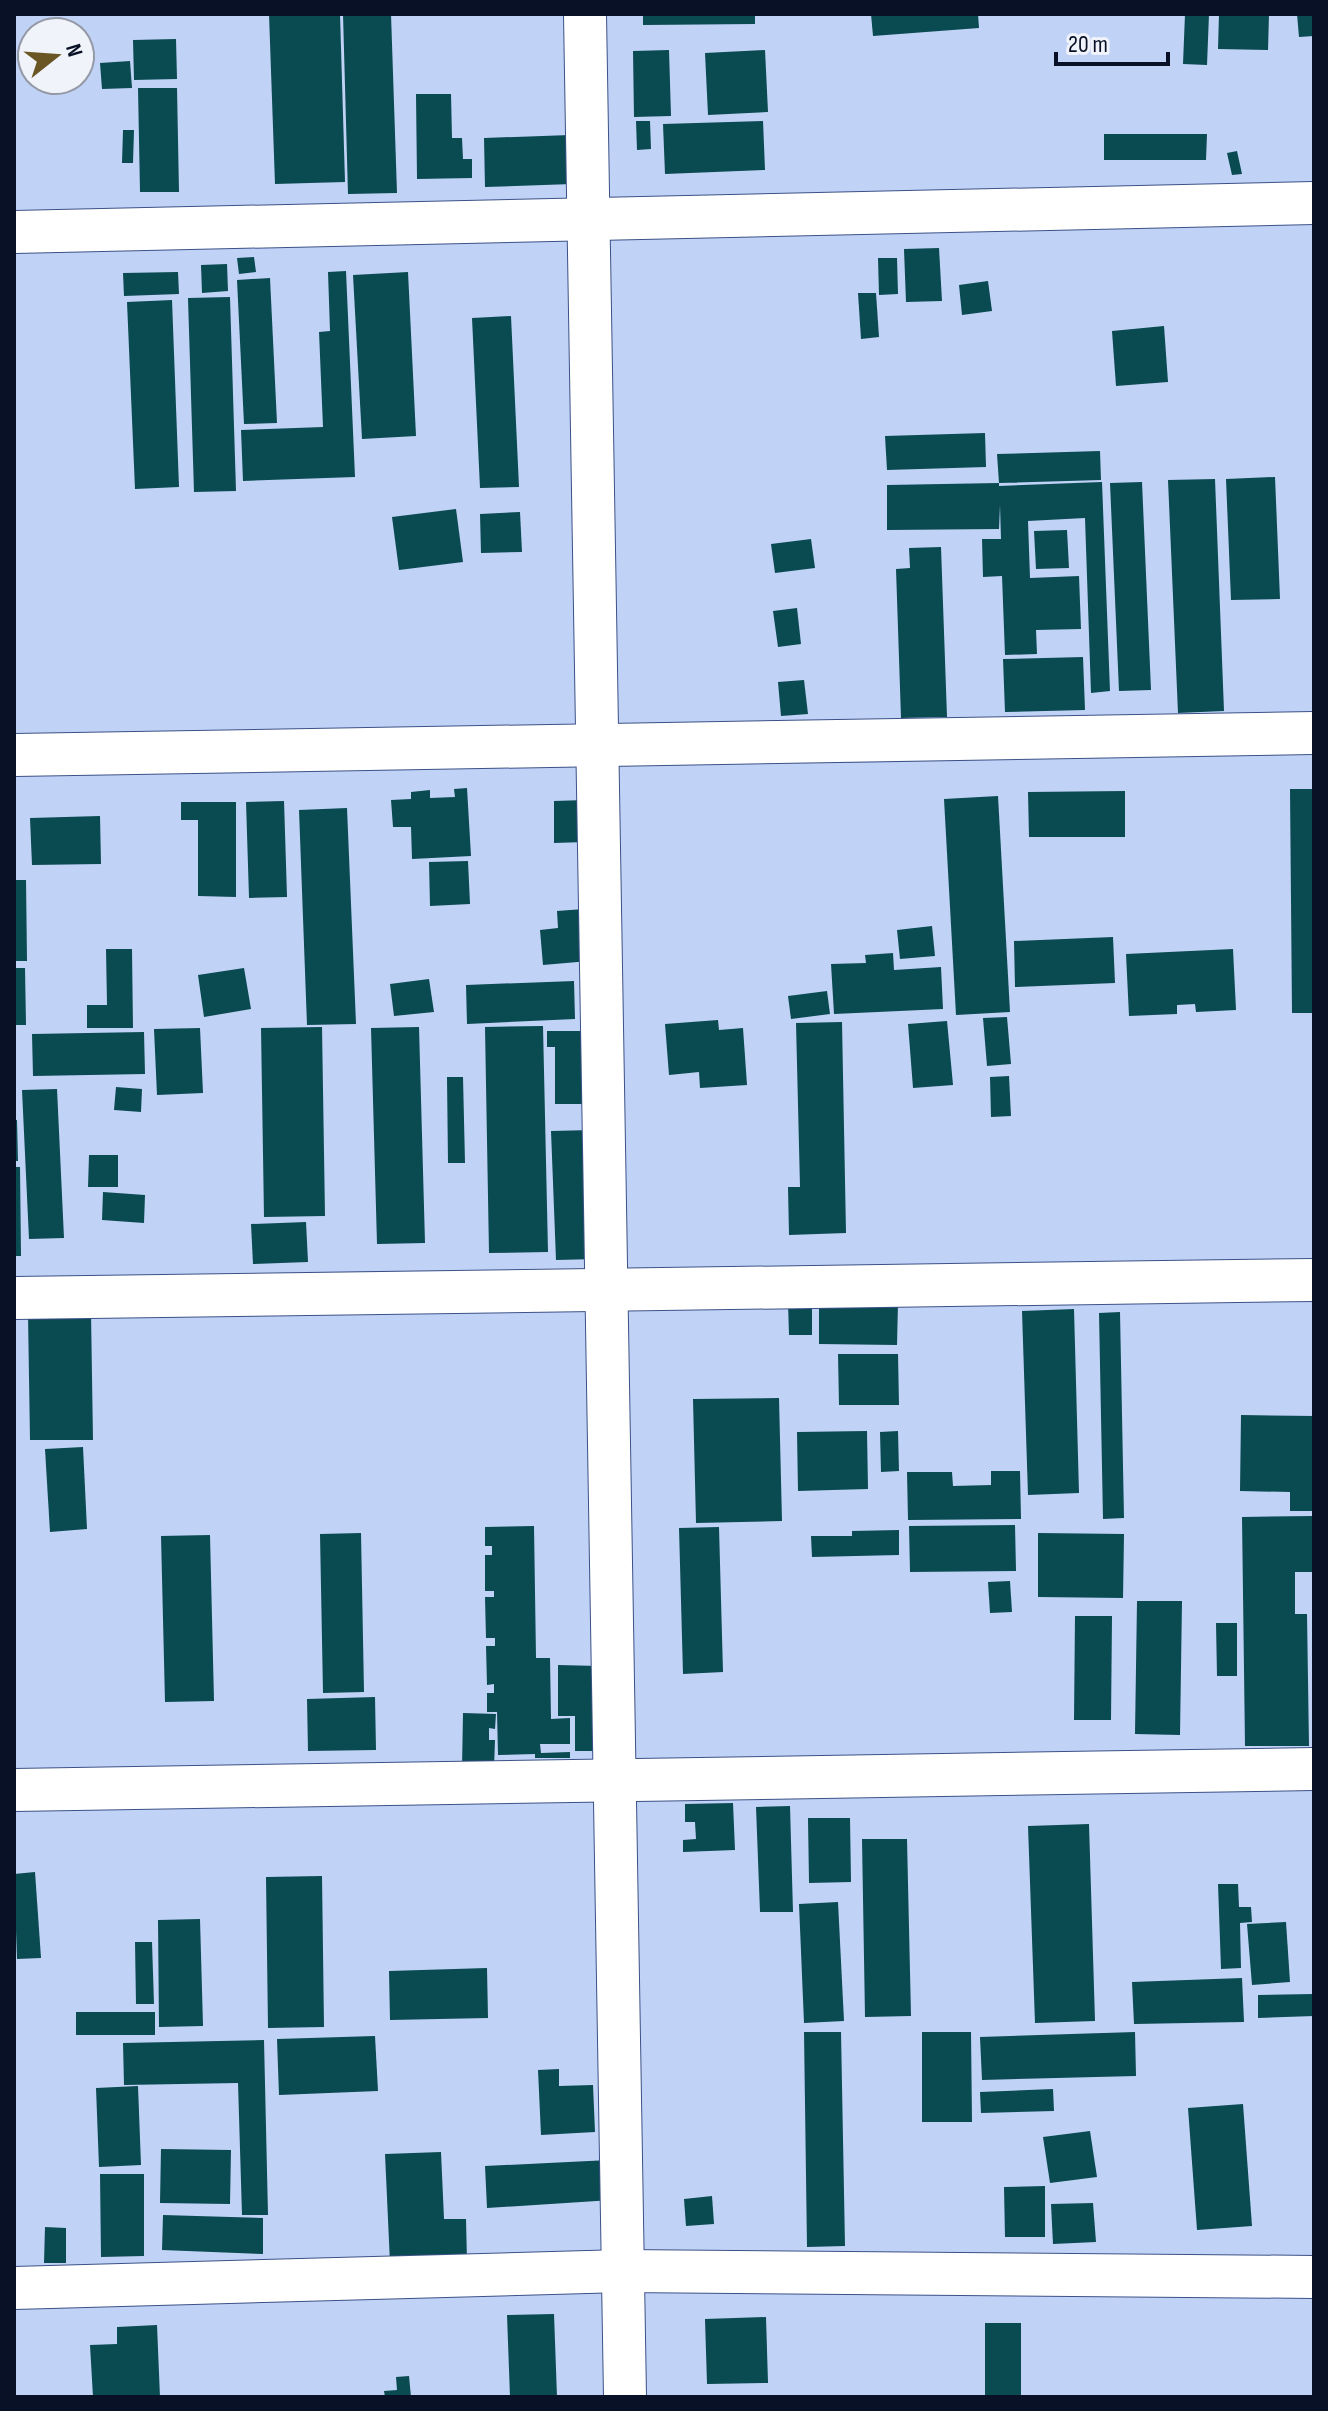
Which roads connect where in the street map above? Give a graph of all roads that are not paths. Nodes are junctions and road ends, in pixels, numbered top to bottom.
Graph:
1 (585, 14) edge
2 (1314, 203) edge
3 (589, 218) junction
4 (14, 232) edge
5 (1314, 733) edge
6 (597, 744) junction
7 (14, 755) edge
8 (1314, 1280) edge
9 (606, 1290) junction
10 (14, 1298) edge
11 (1314, 1769) edge
12 (615, 1780) junction
13 (14, 1790) edge
14 (623, 2271) junction
15 (1314, 2277) edge
16 (14, 2288) edge
17 (625, 2397) edge

1 - 3 street
2 - 3 street
3 - 4 street
3 - 6 street
5 - 6 street
6 - 7 street
6 - 9 street
8 - 9 street
9 - 10 street
9 - 12 street
11 - 12 street
12 - 13 street
12 - 14 street
14 - 15 street
14 - 16 street
14 - 17 street

